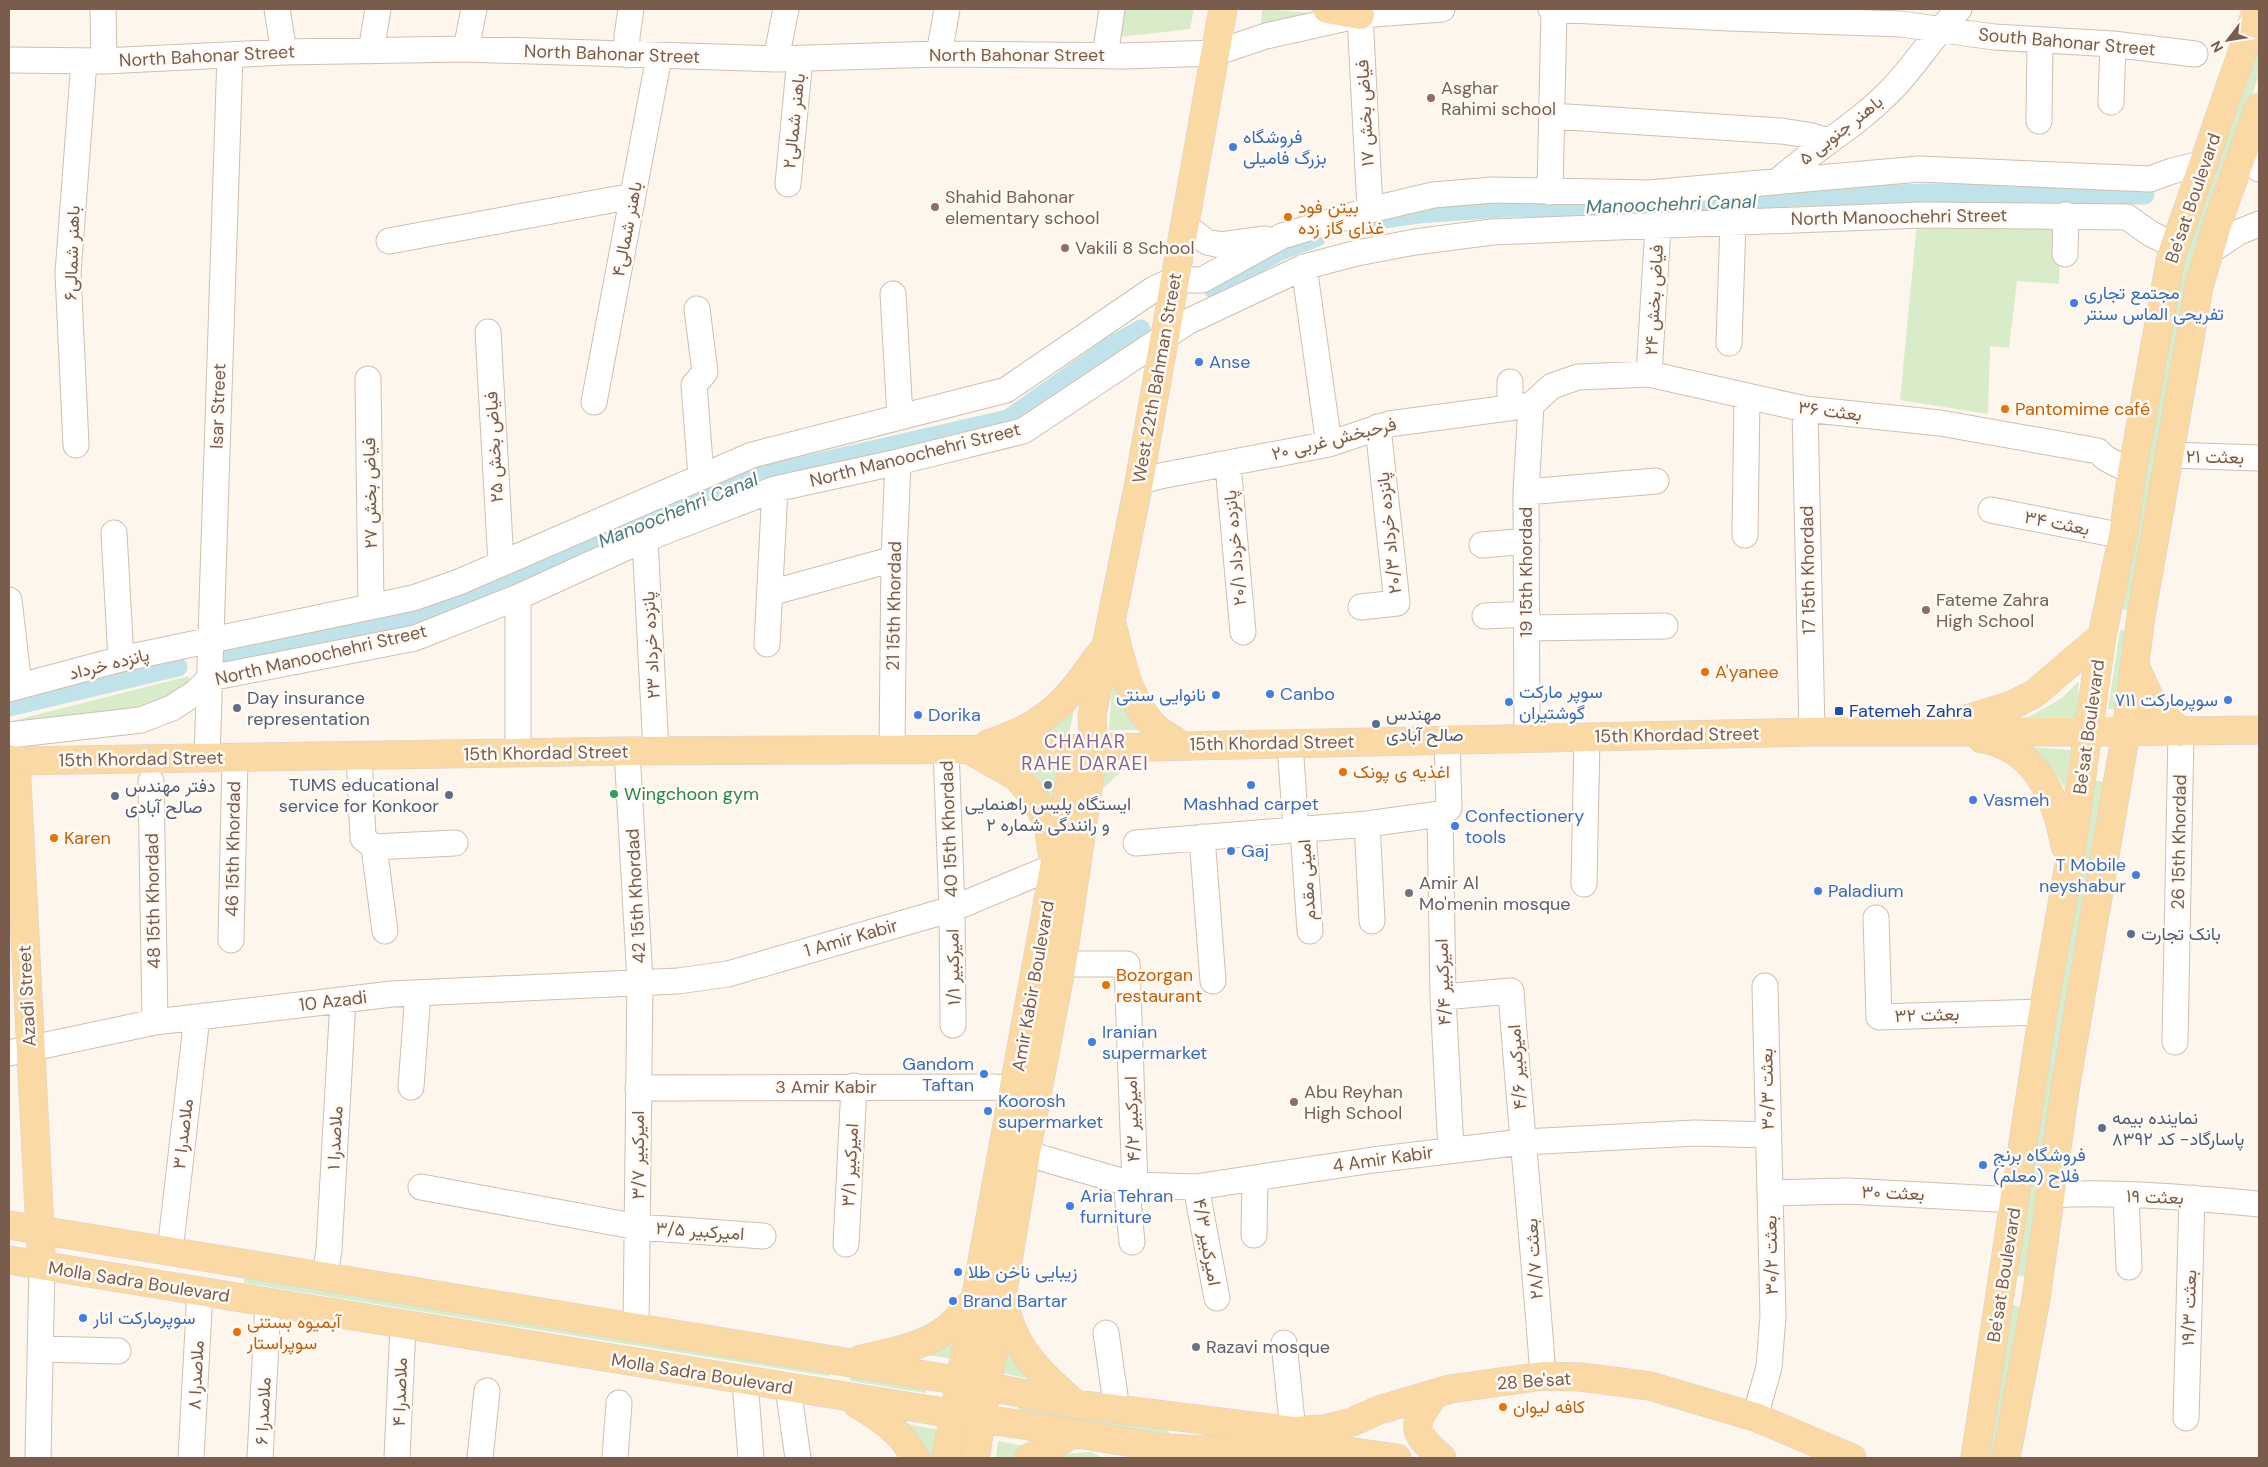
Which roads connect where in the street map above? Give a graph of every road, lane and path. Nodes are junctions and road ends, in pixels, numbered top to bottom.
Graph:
1 (103, 9) edge
2 (277, 9) edge
3 (378, 9) edge
4 (474, 9) edge
5 (631, 9) edge
6 (786, 9) edge
7 (947, 9) edge
8 (1112, 9) edge
9 (1223, 9) edge
10 (1327, 9) edge
11 (1408, 9) edge
12 (1442, 9) edge
13 (1553, 9) edge
14 (1959, 9) edge
15 (2257, 9) edge
16 (1707, 13) edge
17 (1770, 14) edge
18 (1360, 15) junction
19 (1904, 16) edge
20 (1938, 30) junction
21 (2040, 41) junction
22 (2113, 44) junction
23 (466, 49) junction
24 (371, 51) junction
25 (284, 52) junction
26 (1215, 53) junction
27 (939, 54) junction
28 (2195, 54) dead end
29 (230, 55) junction
30 (627, 55) junction
31 (1105, 56) junction
32 (659, 57) junction
33 (788, 58) junction
34 (9, 60) edge
35 (94, 61) junction
36 (2111, 102) dead end
37 (2259, 108) edge
38 (1552, 116) junction
39 (2039, 121) dead end
40 (1828, 141) junction
41 (2205, 163) junction
42 (2251, 163) edge
43 (1778, 181) junction
44 (788, 184) dead end
45 (1550, 192) junction
46 (633, 196) junction
47 (1370, 210) junction
48 (2066, 215) junction
49 (1733, 222) junction
50 (2259, 224) edge
51 (1184, 225) junction
52 (1658, 226) junction
53 (1282, 236) junction
54 (389, 240) dead end
55 (2174, 245) junction
56 (2210, 251) junction
57 (2065, 254) dead end
58 (1304, 267) junction
59 (1174, 280) junction
60 (893, 294) dead end
61 (697, 309) dead end
62 (488, 332) dead end
63 (1165, 336) junction
64 (1729, 343) dead end
65 (1649, 374) junction
66 (368, 379) dead end
67 (1510, 382) dead end
68 (1747, 396) junction
69 (594, 402) dead end
70 (1520, 406) junction
71 (1805, 409) junction
72 (900, 416) junction
73 (1378, 427) junction
74 (2138, 441) junction
75 (1329, 444) junction
76 (76, 445) dead end
77 (2098, 451) junction
78 (2170, 455) junction
79 (2259, 458) edge
80 (898, 462) junction
81 (1228, 465) junction
82 (2132, 472) junction
83 (700, 476) junction
84 (1656, 481) dead end
85 (1139, 482) junction
86 (775, 489) junction
87 (1526, 492) junction
88 (1991, 510) dead end
89 (114, 533) dead end
90 (1745, 535) dead end
91 (2122, 536) junction
92 (645, 539) junction
93 (1527, 541) junction
94 (1482, 545) dead end
95 (894, 559) junction
96 (501, 563) junction
97 (770, 593) junction
98 (518, 597) junction
99 (9, 600) edge
100 (371, 607) junction
101 (1361, 607) dead end
102 (1485, 616) dead end
103 (2141, 616) junction
104 (1111, 619) junction
105 (1527, 621) junction
106 (2104, 623) junction
107 (1665, 626) dead end
108 (1243, 632) dead end
109 (211, 642) junction
110 (767, 644) dead end
111 (1106, 647) junction
112 (121, 659) junction
113 (2135, 666) junction
114 (210, 678) junction
115 (14, 688) edge
116 (2259, 730) edge
117 (1812, 732) junction
118 (1930, 732) junction
119 (2088, 732) junction
120 (2126, 732) junction
121 (2181, 732) junction
122 (9, 735) edge
123 (1587, 737) junction
124 (1527, 738) junction
125 (1447, 740) junction
126 (1290, 744) junction
127 (1181, 745) junction
128 (1085, 749) junction
129 (892, 750) junction
130 (958, 750) junction
131 (628, 751) junction
132 (656, 751) junction
133 (518, 753) junction
134 (359, 756) junction
135 (207, 758) junction
136 (234, 758) junction
137 (11, 761) edge
138 (151, 781) dead end
139 (1440, 814) junction
140 (1367, 824) junction
141 (1299, 829) junction
142 (1202, 837) junction
143 (455, 843) dead end
144 (1136, 843) dead end
145 (374, 847) junction
146 (2069, 865) junction
147 (1055, 866) junction
148 (1584, 884) dead end
149 (952, 908) junction
150 (1876, 918) dead end
151 (1372, 921) dead end
152 (384, 931) dead end
153 (1310, 931) dead end
154 (231, 940) dead end
155 (1062, 964) junction
156 (1214, 981) dead end
157 (640, 982) junction
158 (1765, 986) dead end
159 (418, 993) junction
160 (1443, 998) junction
161 (343, 1000) junction
162 (2043, 1012) junction
163 (197, 1017) junction
164 (155, 1022) junction
165 (953, 1025) dead end
166 (2175, 1042) dead end
167 (19, 1051) edge
168 (854, 1086) junction
169 (411, 1087) dead end
170 (638, 1088) junction
171 (1014, 1090) junction
172 (1769, 1135) junction
173 (1522, 1142) junction
174 (1015, 1150) junction
175 (1451, 1150) junction
176 (1254, 1178) junction
177 (1130, 1183) junction
178 (1196, 1187) junction
179 (421, 1188) dead end
180 (1770, 1193) junction
181 (2051, 1196) junction
182 (2126, 1196) junction
183 (2192, 1198) junction
184 (2015, 1200) junction
185 (2259, 1204) edge
186 (9, 1226) edge
187 (638, 1227) junction
188 (40, 1230) junction
189 (763, 1236) dead end
190 (1254, 1236) dead end
191 (1132, 1242) dead end
192 (846, 1244) dead end
193 (170, 1251) junction
194 (9, 1260) edge
195 (249, 1264) junction
196 (42, 1266) junction
197 (2129, 1267) dead end
198 (325, 1276) junction
199 (200, 1292) junction
200 (2001, 1294) junction
201 (976, 1298) junction
202 (1217, 1298) dead end
203 (2036, 1299) junction
204 (1003, 1300) junction
205 (256, 1301) junction
206 (402, 1325) junction
207 (636, 1328) junction
208 (1106, 1333) dead end
209 (1284, 1343) dead end
210 (40, 1349) junction
211 (118, 1351) dead end
212 (844, 1362) junction
213 (1542, 1376) junction
214 (745, 1381) junction
215 (961, 1381) junction
216 (988, 1385) junction
217 (788, 1388) junction
218 (487, 1391) dead end
219 (1435, 1394) junction
220 (842, 1397) junction
221 (619, 1403) dead end
222 (1075, 1404) junction
223 (1117, 1410) junction
224 (954, 1415) junction
225 (1755, 1417) junction
226 (2186, 1418) dead end
227 (982, 1419) junction
228 (1211, 1421) joint
229 (1293, 1431) junction
230 (1073, 1434) junction
231 (1164, 1448) junction
232 (1260, 1455) edge
233 (38, 1458) edge
234 (191, 1458) edge
235 (260, 1458) edge
236 (397, 1458) edge
237 (480, 1458) edge
238 (615, 1458) edge
239 (751, 1458) edge
240 (798, 1458) edge
241 (915, 1458) edge
242 (946, 1458) edge
243 (976, 1458) edge
244 (1029, 1458) edge
245 (1132, 1458) edge
246 (1397, 1458) edge
247 (1442, 1458) edge
248 (1852, 1458) edge
249 (1975, 1458) edge
250 (2006, 1458) edge

1 - 35 street, باهنر شمالی۶
2 - 25 street
3 - 24 street
4 - 23 street
5 - 30 street
6 - 33 street, باهنر شمالی۲
7 - 27 street
8 - 31 street
9 - 26 main road, West 22th Bahman Street
10 - 18 main road
11 - 12 street
11 - 18 street
13 - 16 street, South Bahonar Street
13 - 38 street
14 - 20 street, South Bahonar Street
15 - 41 main road, Be'sat Boulevard
16 - 17 street, South Bahonar Street
17 - 19 street, South Bahonar Street
18 - 26 street
18 - 47 street, فیاض بخش ۱۷
19 - 20 street, South Bahonar Street
20 - 21 street, South Bahonar Street
20 - 40 street, باهنر جنوبی ۵
21 - 22 street, South Bahonar Street
21 - 39 street
22 - 28 street, South Bahonar Street
22 - 36 street
23 - 24 street, North Bahonar Street
23 - 30 street, North Bahonar Street
24 - 25 street, North Bahonar Street
25 - 29 street, North Bahonar Street
26 - 31 street, North Bahonar Street
26 - 51 main road, West 22th Bahman Street
27 - 31 street, North Bahonar Street
27 - 33 street, North Bahonar Street
29 - 35 street, North Bahonar Street
29 - 109 street, Isar Street
30 - 32 street, North Bahonar Street
32 - 33 street, North Bahonar Street
32 - 46 street, باهنر شمالی۴
33 - 44 street, باهنر شمالی۲
34 - 35 street, North Bahonar Street
35 - 76 street, باهنر شمالی۶
37 - 42 main road, Be'sat Boulevard
38 - 40 street
38 - 45 street
40 - 43 street, باهنر جنوبی ۵
41 - 43 street, North Manoochehri Street
41 - 55 main road, Be'sat Boulevard
42 - 56 main road, Be'sat Boulevard
43 - 45 street, North Manoochehri Street
45 - 47 street, North Manoochehri Street
46 - 54 street
46 - 69 street, باهنر شمالی۴
47 - 53 street, North Manoochehri Street
48 - 49 street, North Manoochehri Street
48 - 55 street, North Manoochehri Street
48 - 57 street
49 - 52 street, North Manoochehri Street
49 - 64 street
50 - 56 street
51 - 53 street
51 - 59 main road, West 22th Bahman Street
52 - 58 street, North Manoochehri Street
52 - 65 street, فیاض بخش ۲۴
53 - 59 street, North Manoochehri Street
55 - 74 main road, Be'sat Boulevard
56 - 78 main road, Be'sat Boulevard
58 - 63 street, North Manoochehri Street
58 - 75 street
59 - 63 main road, West 22th Bahman Street
59 - 72 street, North Manoochehri Street
60 - 72 street
61 - 83 street
62 - 96 street, فیاض بخش ۲۵
63 - 80 street, North Manoochehri Street
63 - 85 main road, West 22th Bahman Street
65 - 68 street, بعثت ۳۶
65 - 70 street, بعثت ۳۶
66 - 100 street, فیاض بخش ۲۷
67 - 70 street, 19 15th Khordad
68 - 71 street, بعثت ۳۶
68 - 90 street
70 - 73 street, فرحبخش غربی ۲۰
70 - 87 street, 19 15th Khordad
71 - 77 street, بعثت ۳۶
71 - 117 street, 17 15th Khordad
72 - 83 street, North Manoochehri Street
73 - 75 street, فرحبخش غربی ۲۰
73 - 101 street, پانزده خرداد ۲۰/۳
74 - 77 street
74 - 82 main road, Be'sat Boulevard
75 - 81 street, فرحبخش غربی ۲۰
77 - 82 street, بعثت ۳۶
78 - 79 street, بعثت ۲۱
78 - 103 main road, Be'sat Boulevard
80 - 86 street, North Manoochehri Street
80 - 95 street, 21 15th Khordad
81 - 85 street, فرحبخش غربی ۲۰
81 - 108 street, پانزده خرداد ۲۰/۱
82 - 91 main road, Be'sat Boulevard
83 - 96 street, North Manoochehri Street
84 - 87 street
85 - 104 main road, West 22th Bahman Street
86 - 92 street, North Manoochehri Street
86 - 97 street
87 - 93 street, 19 15th Khordad
88 - 91 street, بعثت ۳۴
89 - 112 street
91 - 106 main road, Be'sat Boulevard
92 - 98 street, North Manoochehri Street
92 - 132 street, پانزده خرداد ۲۳
93 - 94 street
93 - 105 street, 19 15th Khordad
95 - 97 street
95 - 129 street, 21 15th Khordad
96 - 100 street, North Manoochehri Street
97 - 110 street
98 - 114 street, North Manoochehri Street
98 - 133 street
99 - 115 street
100 - 109 street, North Manoochehri Street
102 - 105 street
103 - 106 main road
103 - 113 main road, Be'sat Boulevard
104 - 111 main road, West 22th Bahman Street
104 - 127 main road
105 - 107 street
105 - 124 street, 19 15th Khordad
106 - 118 main road
106 - 119 main road, Be'sat Boulevard
109 - 112 street, پانزده خرداد
109 - 114 street, Isar Street
111 - 128 main road, West 22th Bahman Street
111 - 130 main road
112 - 115 street, پانزده خرداد
113 - 120 main road, Be'sat Boulevard
113 - 121 main road
114 - 122 street, North Manoochehri Street
114 - 135 street, Isar Street
116 - 121 main road, 15th Khordad Street
117 - 118 main road, 15th Khordad Street
117 - 123 main road, 15th Khordad Street
118 - 119 main road, 15th Khordad Street
118 - 146 main road
119 - 120 main road, 15th Khordad Street
119 - 146 main road, Be'sat Boulevard
120 - 121 main road, 15th Khordad Street
120 - 181 main road, Be'sat Boulevard
121 - 166 street, 26 15th Khordad
123 - 124 main road, 15th Khordad Street
123 - 148 street
124 - 125 main road, 15th Khordad Street
125 - 126 main road, 15th Khordad Street
125 - 139 street
126 - 127 main road, 15th Khordad Street
126 - 141 street, امینی مقدم
127 - 128 main road, 15th Khordad Street
128 - 130 main road, 15th Khordad Street
128 - 147 main road, Amir Kabir Boulevard
128 - 155 main road, Amir Kabir Boulevard
129 - 130 main road, 15th Khordad Street
129 - 132 main road, 15th Khordad Street
130 - 147 main road
130 - 149 street, 40 15th Khordad
131 - 132 main road, 15th Khordad Street
131 - 133 main road, 15th Khordad Street
131 - 157 street, 42 15th Khordad
133 - 134 main road, 15th Khordad Street
134 - 136 main road, 15th Khordad Street
134 - 145 street
135 - 136 main road, 15th Khordad Street
135 - 137 main road, 15th Khordad Street
136 - 154 street, 46 15th Khordad
137 - 167 main road, Azadi Street
138 - 164 street, 48 15th Khordad
139 - 140 street
139 - 160 street, امیرکبیر ۴/۴
140 - 141 street
140 - 151 street
141 - 142 street
141 - 153 street, امینی مقدم
142 - 144 street
142 - 156 street
143 - 145 street
145 - 152 street
146 - 162 main road, Be'sat Boulevard
147 - 149 street, 1 Amir Kabir
147 - 171 main road, Amir Kabir Boulevard
149 - 157 street, 1 Amir Kabir
149 - 165 street, امیرکبیر ۱/۱
150 - 162 street, بعثت ۳۲
155 - 174 main road, Amir Kabir Boulevard
155 - 177 street, امیرکبیر ۴/۲
157 - 159 street, 10 Azadi
157 - 170 street, امیرکبیر ۳/۷
158 - 172 street, بعثت ۳۰/۳
159 - 161 street, 10 Azadi
159 - 169 street
160 - 173 street, امیرکبیر ۴/۶
160 - 175 street, امیرکبیر ۴/۴
161 - 163 street, 10 Azadi
161 - 198 street, ملاصدرا ۱
162 - 184 main road, Be'sat Boulevard
163 - 164 street, 10 Azadi
163 - 193 street, ملاصدرا ۳
164 - 167 street, 10 Azadi
167 - 188 main road, Azadi Street
168 - 170 street, 3 Amir Kabir
168 - 171 street, 3 Amir Kabir
168 - 192 street, امیرکبیر ۳/۱
170 - 187 street, امیرکبیر ۳/۷
171 - 174 main road, Amir Kabir Boulevard
172 - 173 street, 4 Amir Kabir
172 - 180 street, بعثت ۳۰/۳
173 - 175 street, 4 Amir Kabir
173 - 213 street, بعثت ۲۸/۷
174 - 177 street, 4 Amir Kabir
174 - 201 main road, Amir Kabir Boulevard
174 - 204 main road, Amir Kabir Boulevard
175 - 176 street, 4 Amir Kabir
176 - 178 street, 4 Amir Kabir
176 - 190 street
177 - 178 street, 4 Amir Kabir
177 - 191 street, امیرکبیر ۴/۲
178 - 202 street, امیرکبیر ۴/۳
179 - 187 street, امیرکبیر ۳/۵
180 - 184 street, بعثت ۳۰
180 - 225 street, بعثت ۳۰/۲
181 - 182 street, بعثت ۱۹
181 - 203 main road, Be'sat Boulevard
182 - 183 street, بعثت ۱۹
182 - 197 street
183 - 185 street, بعثت ۱۹
183 - 226 street, بعثت ۱۹/۳
184 - 200 main road, Be'sat Boulevard
186 - 188 main road, Molla Sadra Boulevard
187 - 189 street, امیرکبیر ۳/۵
187 - 207 street, امیرکبیر ۳/۷
188 - 193 main road, Molla Sadra Boulevard
188 - 196 main road, Azadi Street
193 - 195 main road, Molla Sadra Boulevard
194 - 196 main road, Molla Sadra Boulevard
195 - 198 main road, Molla Sadra Boulevard
195 - 205 main road
196 - 199 main road, Molla Sadra Boulevard
196 - 210 street
198 - 207 main road, Molla Sadra Boulevard
199 - 205 main road, Molla Sadra Boulevard
199 - 234 street, ملاصدرا ۸
200 - 203 main road
200 - 249 main road, Be'sat Boulevard
201 - 212 main road
201 - 215 main road, Amir Kabir Boulevard
203 - 250 main road, Be'sat Boulevard
204 - 216 main road, Amir Kabir Boulevard
204 - 222 main road
205 - 206 main road, Molla Sadra Boulevard
205 - 235 street, ملاصدرا ۶
206 - 214 main road, Molla Sadra Boulevard
206 - 236 street, ملاصدرا ۴
207 - 212 main road, Molla Sadra Boulevard
208 - 223 street
209 - 229 street
210 - 211 street
210 - 233 street
212 - 215 main road, Molla Sadra Boulevard
212 - 220 main road
213 - 219 main road, 28 Be'sat
213 - 225 main road, 28 Be'sat
214 - 217 main road, Molla Sadra Boulevard
214 - 239 street
215 - 216 main road, Molla Sadra Boulevard
215 - 224 main road, Amir Kabir Boulevard
216 - 222 main road, Molla Sadra Boulevard
216 - 227 main road, Amir Kabir Boulevard
217 - 220 main road, Molla Sadra Boulevard
217 - 240 street
218 - 237 street
219 - 229 main road, 28 Be'sat
219 - 247 main road
220 - 224 main road, Molla Sadra Boulevard
220 - 241 main road
221 - 238 street
222 - 223 main road, Molla Sadra Boulevard
223 - 228 main road, Molla Sadra Boulevard
224 - 227 main road, Molla Sadra Boulevard
224 - 242 main road, Amir Kabir Boulevard
225 - 248 main road, 28 Be'sat
227 - 230 main road, Molla Sadra Boulevard
227 - 243 main road, Amir Kabir Boulevard
228 - 229 main road, 28 Be'sat
230 - 231 main road, Molla Sadra Boulevard
230 - 244 main road
231 - 232 main road, Molla Sadra Boulevard
231 - 245 street
232 - 246 main road, Molla Sadra Boulevard

